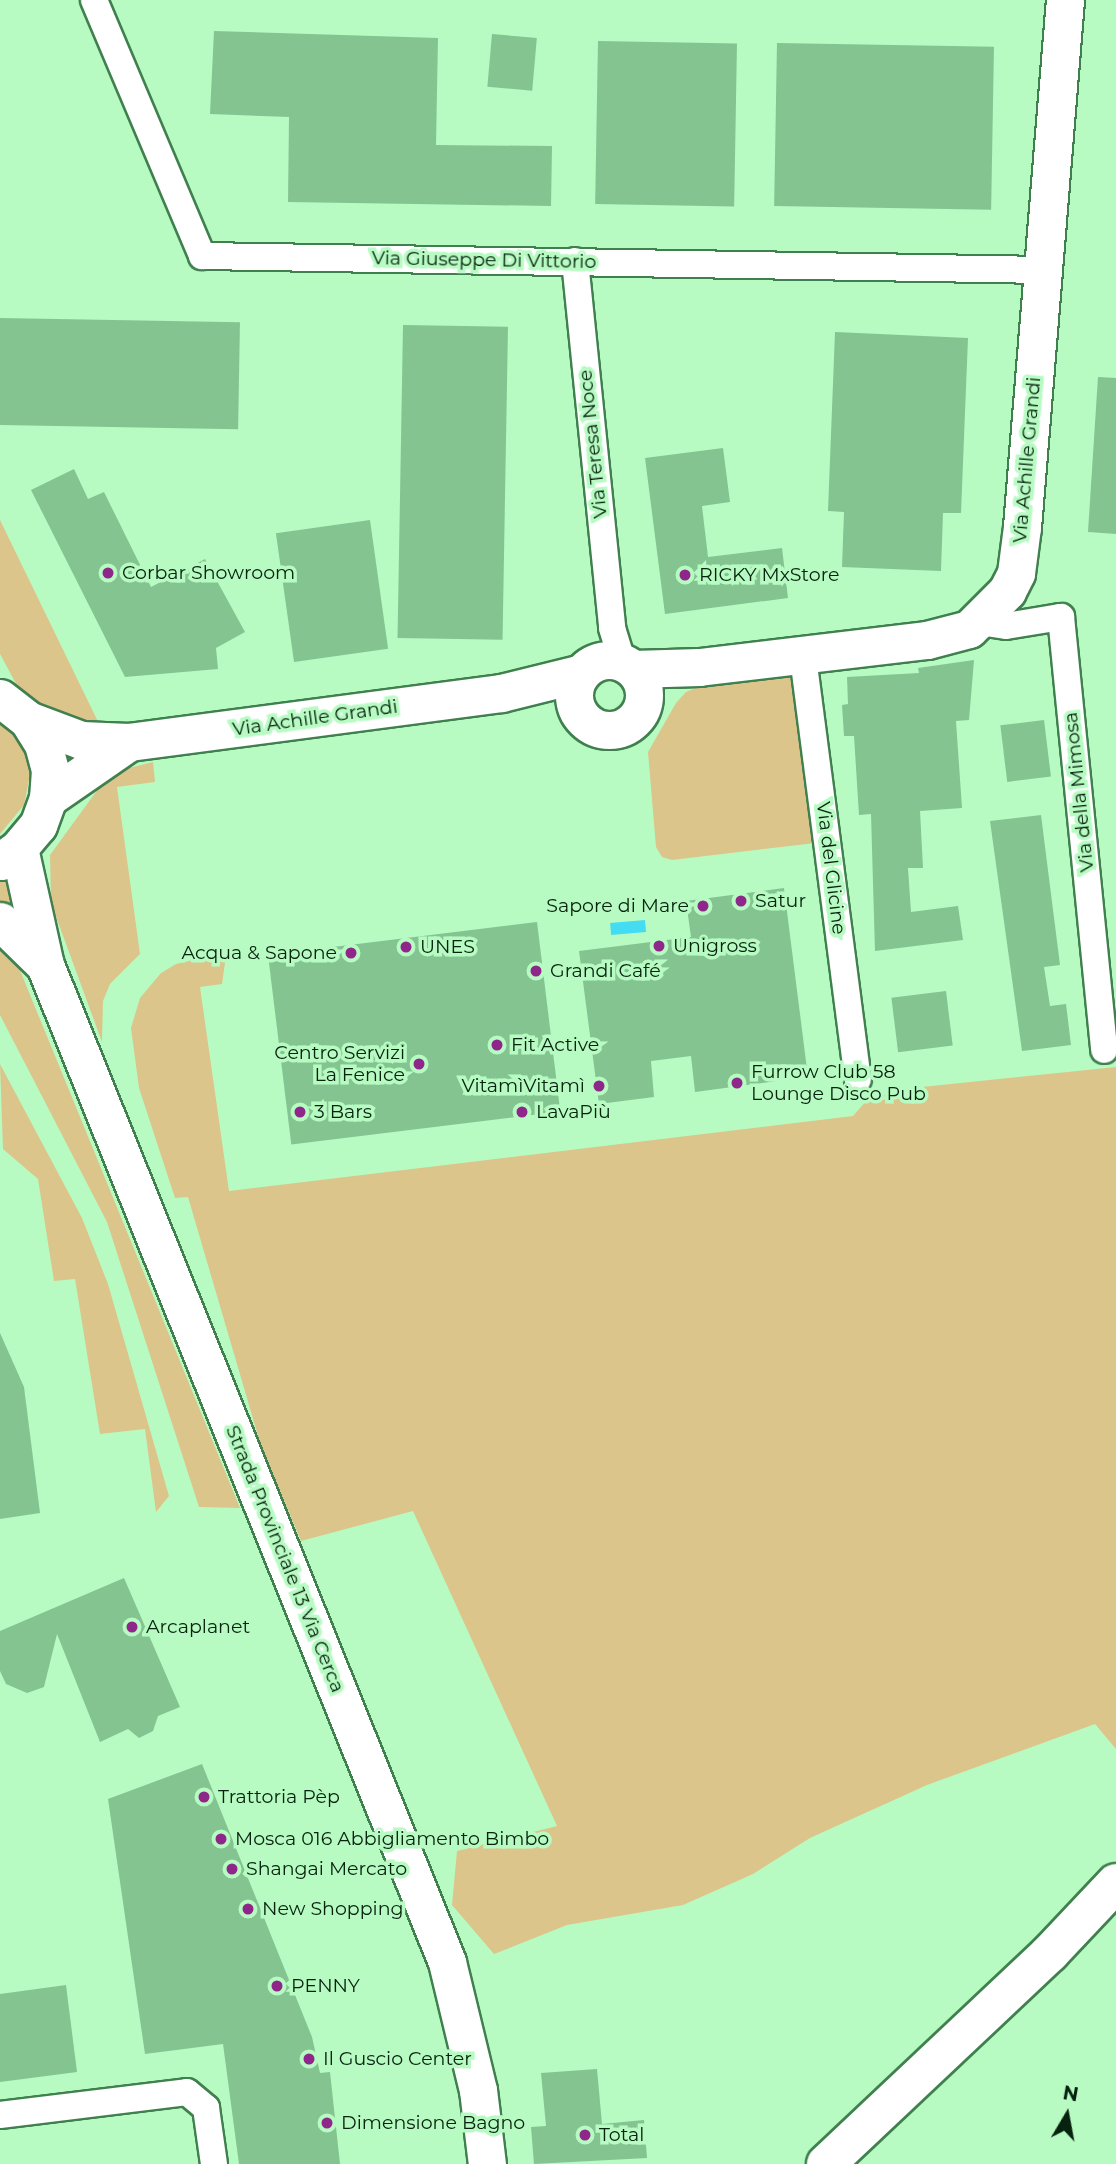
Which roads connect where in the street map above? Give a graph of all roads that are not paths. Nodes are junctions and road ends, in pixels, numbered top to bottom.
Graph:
1 (94, 0) edge
2 (1065, 0) edge
3 (575, 261) junction
4 (1043, 270) junction
5 (979, 622) junction
6 (803, 657) junction
7 (699, 667) junction
8 (607, 668) junction
9 (501, 693) junction
10 (0, 698) edge
11 (642, 705) junction
12 (581, 716) junction
13 (28, 720) junction
14 (129, 743) junction
15 (48, 798) junction
16 (10, 855) edge
17 (0, 921) edge
18 (45, 965) junction
19 (1104, 1050) dead end
20 (858, 1079) dead end
21 (1116, 1883) edge
22 (0, 2115) edge
23 (214, 2164) edge
24 (487, 2164) edge
25 (826, 2164) edge

1 - 3 street, Via Giuseppe Di Vittorio
2 - 4 street, Via Achille Grandi
3 - 4 street, Via Giuseppe Di Vittorio
3 - 8 street, Via Teresa Noce
4 - 5 street, Via Achille Grandi
5 - 6 street, Via Achille Grandi
5 - 19 street, Via della Mimosa
6 - 7 street, Via Achille Grandi
6 - 20 street, Via del Glicine
7 - 8 street, Via Achille Grandi
7 - 11 street
8 - 9 street, Via Achille Grandi
8 - 11 street
8 - 12 street
9 - 12 street
9 - 14 street, Via Achille Grandi
10 - 13 street, Strada Provinciale 13 Via Cerca
11 - 12 street
13 - 14 street, Via Achille Grandi
13 - 15 street, Strada Provinciale 13 Via Cerca
14 - 15 street, Via Achille Grandi
15 - 16 street, Strada Provinciale 13 Via Cerca
16 - 18 street, Strada Provinciale 13 Via Cerca
17 - 18 street, Strada Provinciale 13 Via Cerca
18 - 24 street, Strada Provinciale 13 Via Cerca
21 - 25 main road
22 - 23 street

